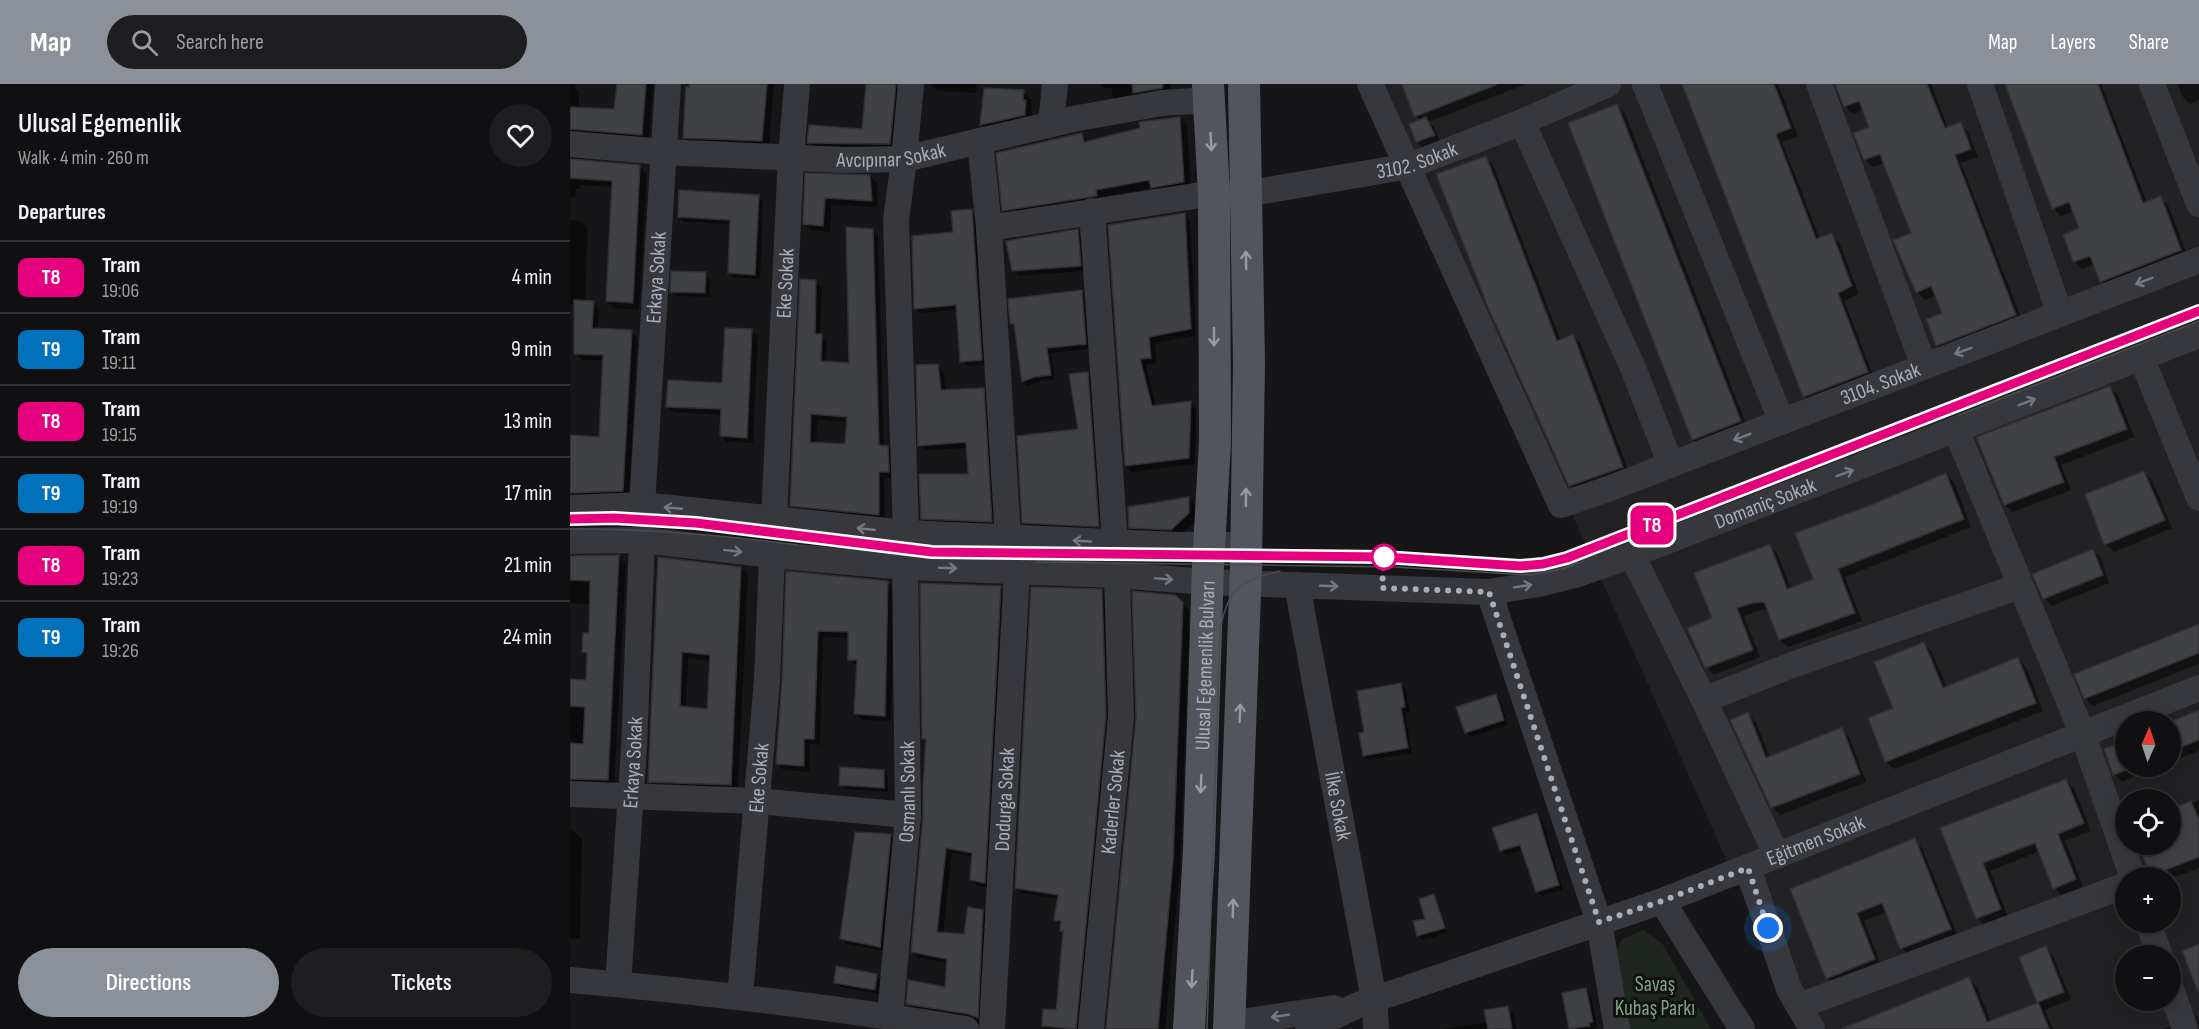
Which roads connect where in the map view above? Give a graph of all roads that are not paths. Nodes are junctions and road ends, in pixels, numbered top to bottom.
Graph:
1 (668, 84) edge
2 (797, 84) edge
3 (910, 84) edge
4 (1055, 84) edge
5 (1244, 84) edge
6 (1370, 84) edge
7 (1608, 84) edge
8 (1645, 84) edge
9 (1819, 84) edge
10 (1980, 84) edge
11 (2152, 84) edge
12 (1208, 92) edge
13 (1522, 122) junction
14 (1051, 124) junction
15 (980, 141) junction
16 (570, 144) edge
17 (664, 152) junction
18 (790, 157) junction
19 (904, 159) junction
20 (1409, 166) junction
21 (1214, 193) junction
22 (1245, 194) junction
23 (2199, 204) edge
24 (1092, 211) junction
25 (989, 228) junction
26 (2199, 260) edge
27 (2060, 314) junction
28 (2199, 335) edge
29 (2141, 357) junction
30 (1924, 366) junction
31 (1782, 422) junction
32 (1956, 430) junction
33 (1671, 465) junction
34 (2199, 498) edge
35 (642, 506) junction
36 (570, 508) edge
37 (774, 519) junction
38 (906, 534) junction
39 (1008, 538) junction
40 (642, 540) junction
41 (570, 541) edge
42 (1114, 543) junction
43 (1245, 545) junction
44 (1210, 546) junction
45 (772, 555) junction
46 (1632, 555) junction
47 (905, 567) junction
48 (1017, 570) junction
49 (1117, 575) junction
50 (1207, 582) junction
51 (1245, 582) junction
52 (1297, 585) junction
53 (2020, 586) junction
54 (1489, 592) junction
55 (2199, 688) edge
56 (1704, 700) junction
57 (2083, 735) junction
58 (570, 794) edge
59 (631, 796) junction
60 (757, 801) junction
61 (908, 815) junction
62 (1777, 856) junction
63 (2129, 867) edge
64 (1748, 868) junction
65 (2115, 889) edge
66 (1662, 901) junction
67 (1599, 922) junction
68 (570, 980) edge
69 (618, 984) junction
70 (740, 998) junction
71 (1366, 1002) junction
72 (1799, 1006) junction
73 (2176, 1011) edge
74 (890, 1016) junction
75 (852, 1020) edge
76 (1229, 1026) edge
77 (2180, 1027) edge
78 (966, 1029) edge
79 (992, 1029) edge
80 (1091, 1029) edge
81 (1189, 1029) edge
82 (1308, 1029) edge
83 (1376, 1029) edge
84 (1617, 1029) edge
85 (1742, 1029) edge
86 (1812, 1029) edge

1 - 17 street, Erkaya Sokak
2 - 18 street, Eke Sokak
3 - 19 street
4 - 14 street
5 - 22 main road, Ulusal Egemenlik Bulvarı
6 - 20 street
7 - 13 street, 3102. Sokak
8 - 31 street
9 - 30 street
10 - 27 street
11 - 23 street
12 - 14 street, Avcıpınar Sokak
12 -> 21 main road, Ulusal Egemenlik Bulvarı
13 - 20 street, 3102. Sokak
13 - 33 street
14 - 15 street, Avcıpınar Sokak
15 - 19 street, Avcıpınar Sokak
15 - 25 street
16 - 17 street, Avcıpınar Sokak
17 - 18 street, Avcıpınar Sokak
17 - 35 street, Erkaya Sokak
18 - 19 street, Avcıpınar Sokak
18 - 37 street, Eke Sokak
19 - 38 street
20 - 22 street, 3102. Sokak
20 - 33 street, 3104. Sokak
21 - 22 street, 3102. Sokak
21 - 24 street, 3102. Sokak
21 -> 44 main road, Ulusal Egemenlik Bulvarı
43 -> 22 main road, Ulusal Egemenlik Bulvarı
24 - 25 street, 3102. Sokak
24 - 42 street
25 - 39 street
26 -> 27 street, 3104. Sokak
27 -> 30 street, 3104. Sokak
28 - 29 street, Domaniç Sokak
32 -> 29 street, Domaniç Sokak
29 - 34 street
30 - 31 street, 3104. Sokak
31 -> 33 street, 3104. Sokak
46 -> 32 street, Domaniç Sokak
32 - 53 street
35 - 36 street
37 -> 35 street
38 -> 37 street
38 - 39 street
42 -> 39 street
40 - 41 street, Domaniç Sokak
40 -> 45 street, Domaniç Sokak
40 - 59 street, Erkaya Sokak
42 - 44 street
43 - 44 street
43 - 51 main road, Ulusal Egemenlik Bulvarı
44 - 50 main road, Ulusal Egemenlik Bulvarı
45 - 47 street, Domaniç Sokak
45 - 60 street, Eke Sokak
54 -> 46 street, Domaniç Sokak
46 - 56 street
47 -> 48 street, Domaniç Sokak
47 - 61 street, Osmanlı Sokak
48 - 49 street, Domaniç Sokak
48 - 79 street, Dodurga Sokak
49 -> 50 street, Domaniç Sokak
49 - 80 street, Kaderler Sokak
50 - 51 street, Domaniç Sokak
50 -> 81 main road, Ulusal Egemenlik Bulvarı
51 - 52 street, Domaniç Sokak
76 -> 51 main road, Ulusal Egemenlik Bulvarı
52 -> 54 street, Domaniç Sokak
52 - 71 street, İlke Sokak
53 - 56 street
53 - 57 street
54 - 67 street
55 - 57 street, Eğitmen Sokak
56 - 62 street
57 - 62 street, Eğitmen Sokak
57 - 63 street
58 - 59 street
59 - 60 street
59 - 69 street, Erkaya Sokak
60 - 61 street
60 - 70 street, Eke Sokak
61 - 74 street, Osmanlı Sokak
62 - 64 street, Eğitmen Sokak
64 - 66 street, Eğitmen Sokak
64 - 72 street
65 - 72 street
66 - 67 street, Eğitmen Sokak
66 - 85 street
67 - 71 street, Eğitmen Sokak
67 - 84 street
68 - 69 street
69 - 70 street
70 - 75 street
71 -> 76 street, Eğitmen Sokak
71 - 82 street, Eğitmen Sokak
71 - 83 street, İlke Sokak
72 - 86 street
73 - 77 street
74 - 75 street
74 - 78 street

